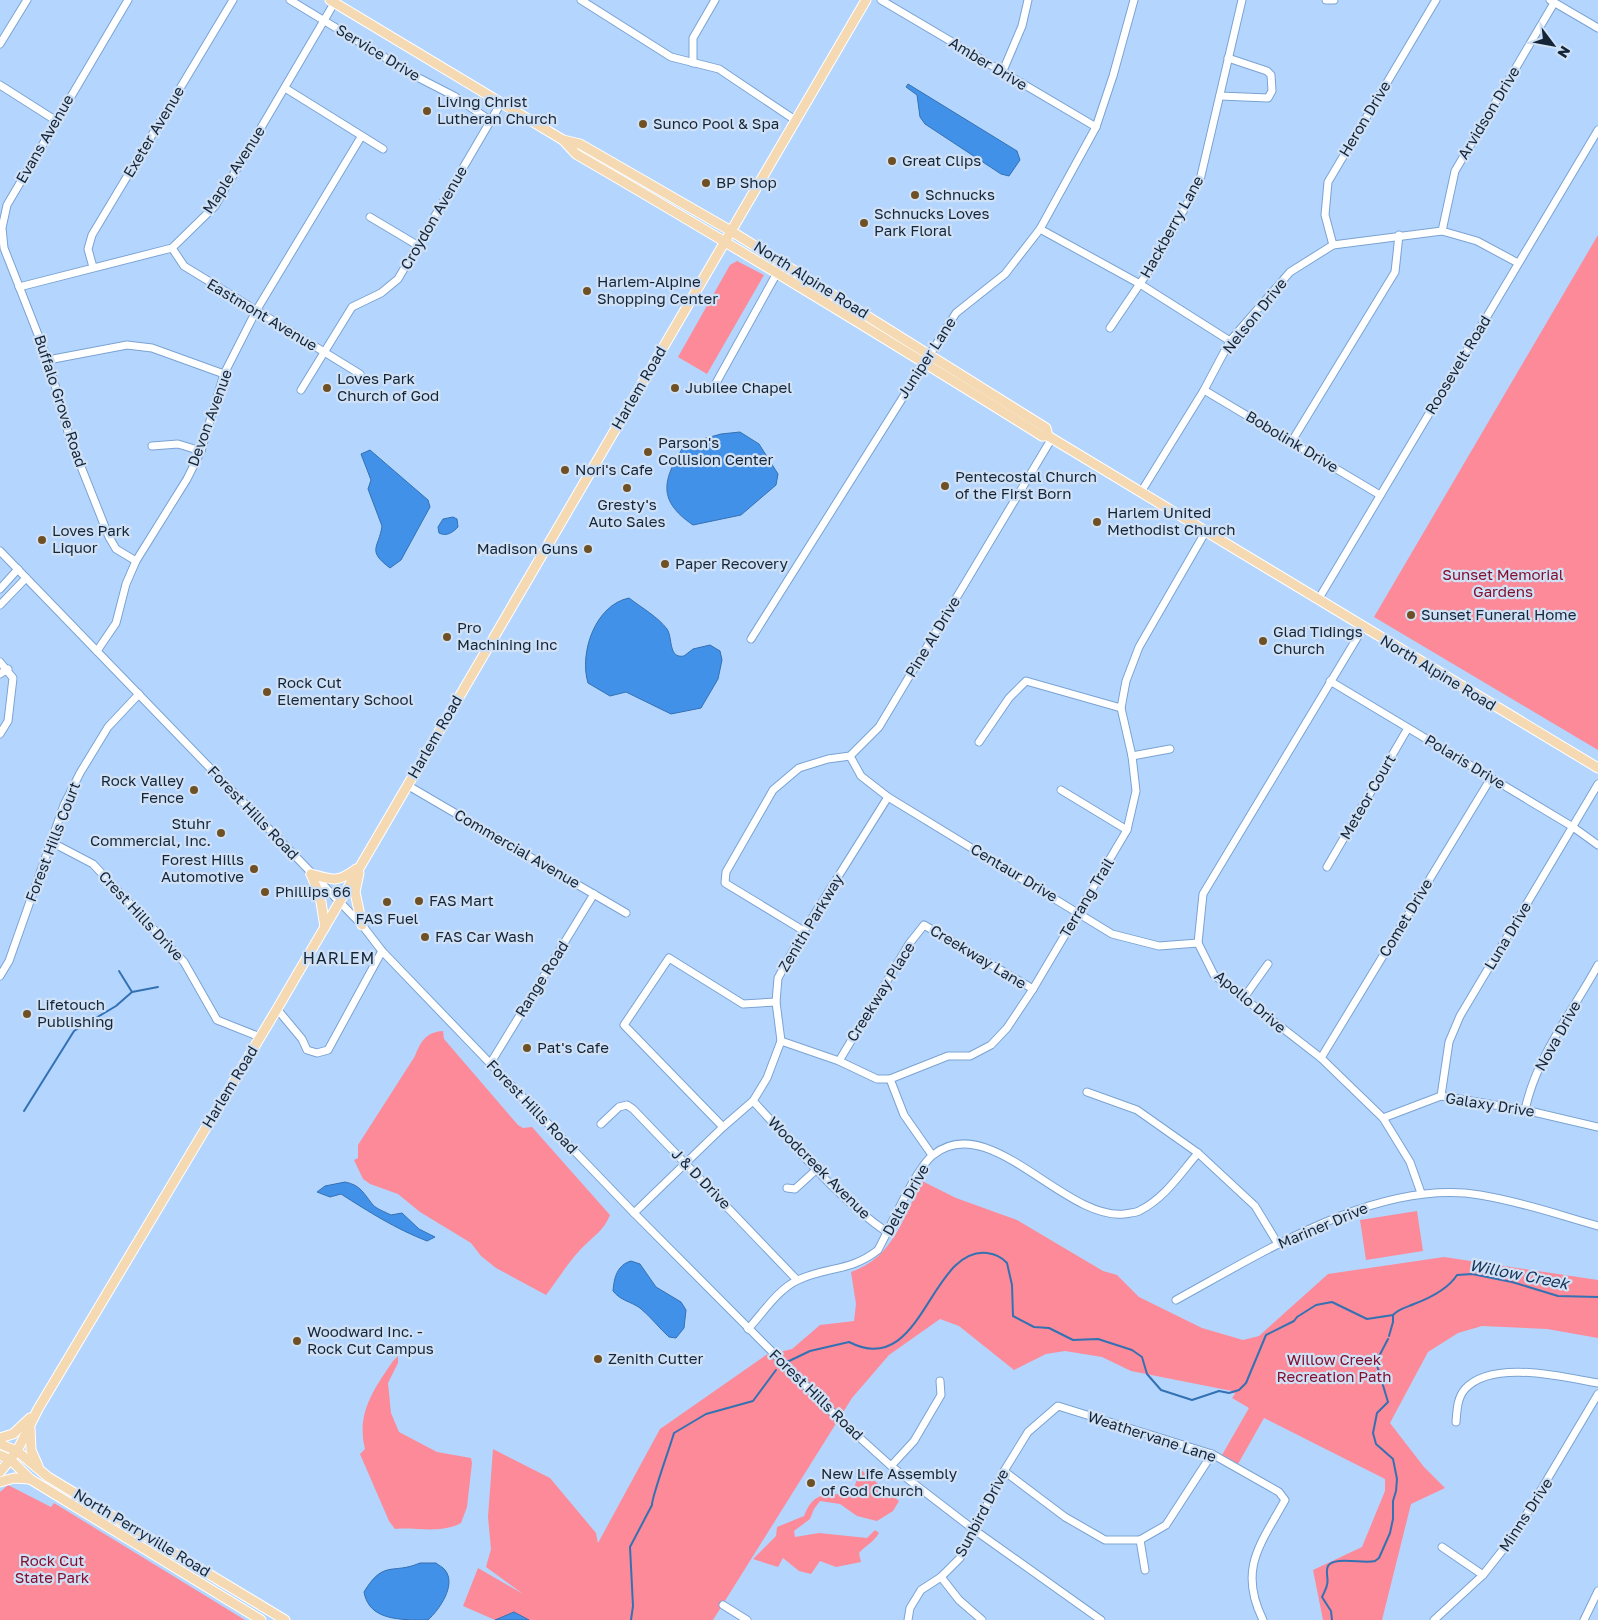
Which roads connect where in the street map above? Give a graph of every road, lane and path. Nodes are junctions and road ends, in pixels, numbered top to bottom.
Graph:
1 (26, 0) edge
2 (128, 0) edge
3 (233, 0) edge
4 (290, 0) edge
5 (581, 0) edge
6 (715, 0) edge
7 (866, 0) edge
8 (881, 0) edge
9 (1028, 0) edge
10 (1134, 0) edge
11 (1242, 0) edge
12 (1326, 0) edge
13 (1334, 0) edge
14 (1436, 0) edge
15 (334, 1) edge
16 (1552, 1) edge
17 (324, 21) junction
18 (1598, 28) edge
19 (0, 44) edge
20 (1228, 58) junction
21 (693, 63) junction
22 (1002, 73) junction
23 (0, 85) edge
24 (285, 88) junction
25 (1220, 96) junction
26 (501, 103) junction
27 (55, 120) junction
28 (794, 120) junction
29 (491, 121) junction
30 (1096, 127) junction
31 (1598, 130) edge
32 (361, 137) junction
33 (563, 140) junction
34 (383, 149) dead end
35 (370, 217) dead end
36 (1040, 229) junction
37 (731, 231) junction
38 (1442, 231) junction
39 (1399, 235) junction
40 (724, 242) junction
41 (417, 245) junction
42 (1333, 245) junction
43 (172, 248) junction
44 (1518, 263) junction
45 (93, 267) junction
46 (777, 273) junction
47 (1140, 284) junction
48 (19, 287) junction
49 (256, 311) junction
50 (1110, 328) dead end
51 (1230, 341) junction
52 (323, 352) junction
53 (928, 354) junction
54 (48, 360) junction
55 (923, 363) junction
56 (224, 374) junction
57 (360, 374) dead end
58 (716, 383) dead end
59 (301, 390) dead end
60 (1204, 390) junction
61 (1050, 437) junction
62 (1292, 441) junction
63 (152, 446) dead end
64 (200, 451) junction
65 (1141, 492) junction
66 (1380, 496) junction
67 (1206, 531) junction
68 (0, 551) edge
69 (136, 560) junction
70 (18, 569) junction
71 (26, 578) junction
72 (0, 589) edge
73 (1318, 600) junction
74 (0, 605) edge
75 (1363, 628) junction
76 (751, 639) dead end
77 (97, 651) junction
78 (0, 662) edge
79 (8, 669) junction
80 (0, 674) edge
81 (1330, 681) junction
82 (139, 694) junction
83 (1121, 708) junction
84 (1408, 728) junction
85 (0, 734) edge
86 (979, 742) dead end
87 (1170, 749) dead end
88 (850, 756) junction
89 (1132, 756) junction
90 (1598, 768) edge
91 (1492, 778) junction
92 (1598, 784) edge
93 (407, 785) junction
94 (1061, 790) dead end
95 (888, 797) junction
96 (1573, 826) junction
97 (1127, 830) junction
98 (53, 843) junction
99 (1598, 845) edge
100 (360, 865) junction
101 (1327, 867) dead end
102 (311, 874) junction
103 (594, 894) junction
104 (339, 902) junction
105 (1079, 912) junction
106 (626, 913) dead end
107 (362, 925) junction
108 (924, 925) joint
109 (325, 927) junction
110 (804, 931) junction
111 (1198, 943) junction
112 (382, 951) junction
113 (1268, 964) dead end
114 (1597, 967) edge
115 (0, 976) edge
116 (1033, 989) junction
117 (1243, 999) junction
118 (776, 1002) junction
119 (277, 1009) junction
120 (260, 1037) junction
121 (781, 1041) junction
122 (1320, 1058) junction
123 (838, 1061) junction
124 (490, 1064) junction
125 (890, 1079) junction
126 (1087, 1092) dead end
127 (1441, 1096) junction
128 (753, 1101) junction
129 (1525, 1110) junction
130 (1383, 1118) junction
131 (601, 1124) dead end
132 (723, 1126) junction
133 (1598, 1127) edge
134 (1198, 1153) junction
135 (932, 1155) junction
136 (686, 1163) junction
137 (817, 1169) junction
138 (787, 1188) dead end
139 (1421, 1193) junction
140 (634, 1213) junction
141 (1598, 1226) edge
142 (888, 1233) junction
143 (1278, 1244) junction
144 (797, 1280) junction
145 (1176, 1300) dead end
146 (748, 1329) junction
147 (940, 1381) dead end
148 (1598, 1383) edge
149 (1598, 1394) edge
150 (1058, 1406) joint
151 (38, 1409) junction
152 (1456, 1422) dead end
153 (0, 1438) edge
154 (0, 1444) edge
155 (17, 1451) junction
156 (1212, 1454) junction
157 (0, 1456) edge
158 (11, 1460) junction
159 (892, 1466) junction
160 (1004, 1471) junction
161 (0, 1472) edge
162 (48, 1477) junction
163 (30, 1479) junction
164 (0, 1482) edge
165 (973, 1529) junction
166 (1140, 1540) junction
167 (1442, 1547) dead end
168 (1145, 1570) dead end
169 (1483, 1575) junction
170 (941, 1577) junction
171 (1598, 1591) edge
172 (722, 1605) dead end
173 (261, 1620) edge
174 (285, 1620) edge
175 (746, 1620) edge
176 (908, 1620) edge
177 (982, 1620) edge
178 (1101, 1620) edge
179 (1263, 1620) edge
180 (1434, 1620) edge
181 (1584, 1620) edge

1 - 19 street
2 - 27 street, Evans Avenue
3 - 45 street, Exeter Avenue
4 - 17 street, Service Drive
5 - 21 street
6 - 21 street
7 - 28 main road, Harlem Road
8 - 22 street, Amber Drive
9 - 22 street
10 - 30 street, Juniper Lane
11 - 20 street, Hackberry Lane
12 - 13 street
14 - 42 street, Heron Drive
15 - 17 street, Maple Avenue
15 - 26 main road, North Alpine Road
16 - 18 street
16 - 38 street, Arvidson Drive
17 - 24 street, Maple Avenue
17 - 29 street, Service Drive
20 - 25 street, Hackberry Lane
20 - 25 street
21 - 28 street
22 - 30 street, Amber Drive
23 - 27 street
24 - 32 street
24 - 43 street, Maple Avenue
25 - 47 street, Hackberry Lane
26 - 29 street, Croydon Avenue
26 - 33 main road, North Alpine Road
27 - 48 street, Evans Avenue
28 - 37 main road, Harlem Road
29 - 41 street, Croydon Avenue
30 - 36 street, Juniper Lane
31 - 44 street, Roosevelt Road
32 - 34 street
32 - 49 street, Devon Avenue
33 - 37 main road, North Alpine Road
33 - 40 main road, North Alpine Road
35 - 41 street
36 - 47 street
36 - 53 street, Juniper Lane
37 - 40 main road, Harlem Road
37 - 53 main road, North Alpine Road
38 - 39 street, Nelson Drive
38 - 44 street, Nelson Drive
39 - 42 street, Nelson Drive
39 - 62 street
40 - 46 main road, North Alpine Road
40 - 93 main road, Harlem Road
41 - 52 street, Croydon Avenue
42 - 51 street, Nelson Drive
43 - 45 street
43 - 49 street, Eastmont Avenue
44 - 66 street, Roosevelt Road
45 - 48 street
46 - 55 main road, North Alpine Road
46 - 58 street
47 - 50 street, Hackberry Lane
47 - 51 street
48 - 54 street, Buffalo Grove Road
49 - 52 street, Eastmont Avenue
49 - 56 street, Devon Avenue
51 - 60 street, Nelson Drive
52 - 57 street, Eastmont Avenue
52 - 59 street, Croydon Avenue
53 - 55 street, Juniper Lane
53 - 61 main road, North Alpine Road
54 - 56 street
54 - 69 street, Buffalo Grove Road
55 - 61 main road, North Alpine Road
55 - 76 street, Juniper Lane
56 - 64 street, Devon Avenue
60 - 62 street, Bobolink Drive
60 - 65 street, Nelson Drive
61 - 65 main road, North Alpine Road
61 - 88 street, Pine Al Drive
62 - 66 street, Bobolink Drive
63 - 64 street
64 - 69 street, Devon Avenue
65 - 67 main road, North Alpine Road
66 - 73 street, Roosevelt Road
67 - 73 main road, North Alpine Road
67 - 83 street, Terrang Trail
68 - 70 street, Forest Hills Road
69 - 77 street, Devon Avenue
70 - 71 street, Forest Hills Road
70 - 72 street
71 - 74 street
71 - 77 street, Forest Hills Road
73 - 75 main road, North Alpine Road
75 - 81 street
75 - 90 main road, North Alpine Road
77 - 82 street, Forest Hills Road
78 - 79 street
79 - 80 street
79 - 85 street
81 - 84 street, Polaris Drive
81 - 111 street
82 - 98 street, Forest Hills Court
82 - 102 street, Forest Hills Road
83 - 86 street
83 - 89 street, Terrang Trail
84 - 91 street, Polaris Drive
84 - 101 street, Meteor Court
87 - 89 street
88 - 95 street, Centaur Drive
88 - 110 street
89 - 97 street, Terrang Trail
91 - 96 street, Polaris Drive
91 - 122 street, Comet Drive
92 - 96 street, Luna Drive
93 - 100 main road, Harlem Road
93 - 103 street, Commercial Avenue
94 - 97 street
95 - 105 street, Centaur Drive
95 - 110 street, Zenith Parkway
96 - 99 street, Polaris Drive
96 - 127 street, Luna Drive
97 - 105 street, Terrang Trail
98 - 115 street, Forest Hills Court
98 - 120 street, Crest Hills Drive
100 - 102 main road
100 - 104 main road, Harlem Road
100 - 107 main road
102 - 104 street, Forest Hills Road
102 - 109 main road
103 - 106 street, Commercial Avenue
103 - 124 street, Range Road
104 - 107 street, Forest Hills Road
104 - 109 main road, Harlem Road
105 - 111 street, Centaur Drive
105 - 116 street, Terrang Trail
107 - 112 street, Forest Hills Road
108 - 116 street, Creekway Lane
108 - 123 street, Creekway Place
109 - 119 main road, Harlem Road
110 - 118 street, Zenith Parkway
111 - 117 street, Apollo Drive
112 - 119 street
112 - 124 street, Forest Hills Road
113 - 117 street
114 - 129 street, Nova Drive
116 - 125 street, Terrang Trail
117 - 122 street, Apollo Drive
118 - 121 street, Zenith Parkway
118 - 132 street
119 - 120 main road, Harlem Road
120 - 151 main road, Harlem Road
121 - 123 street
121 - 128 street, Zenith Parkway
122 - 130 street, Apollo Drive
123 - 125 street
124 - 140 street, Forest Hills Road
125 - 135 street
126 - 134 street
127 - 129 street, Galaxy Drive
127 - 130 street, Galaxy Drive
128 - 132 street, Zenith Parkway
128 - 137 street, Woodcreek Avenue
129 - 133 street, Galaxy Drive
130 - 139 street, Apollo Drive
131 - 136 street, J & D Drive
132 - 136 street, Zenith Parkway
134 - 135 street, Delta Drive
134 - 143 street
135 - 142 street, Delta Drive
136 - 140 street, Zenith Parkway
136 - 144 street, J & D Drive
137 - 138 street
137 - 142 street, Woodcreek Avenue
139 - 141 street, Mariner Drive
139 - 143 street, Mariner Drive
140 - 146 street, Forest Hills Road
142 - 144 street, Delta Drive
143 - 145 street, Mariner Drive
144 - 146 street, Delta Drive
146 - 159 street, Forest Hills Road
147 - 159 street
148 - 152 street
149 - 169 street, Minns Drive
150 - 156 street, Weathervane Lane
150 - 160 street, Sunbird Drive
151 - 153 main road
151 - 155 main road, Harlem Road
151 - 162 main road
154 - 155 main road, North Perryville Road
155 - 158 main road, Harlem Road
155 - 162 main road, North Perryville Road
156 - 166 street
156 - 179 street, Weathervane Lane
157 - 158 main road, North Perryville Road
158 - 161 main road, Harlem Road
158 - 163 main road, North Perryville Road
159 - 165 street, Forest Hills Road
160 - 165 street, Sunbird Drive
160 - 166 street
162 - 174 main road, North Perryville Road
163 - 164 main road
163 - 173 main road, North Perryville Road
165 - 170 street, Sunbird Drive
165 - 178 street, Forest Hills Road
166 - 168 street
167 - 169 street
169 - 180 street, Minns Drive
170 - 176 street, Sunbird Drive
170 - 177 street
171 - 181 street
172 - 175 street

